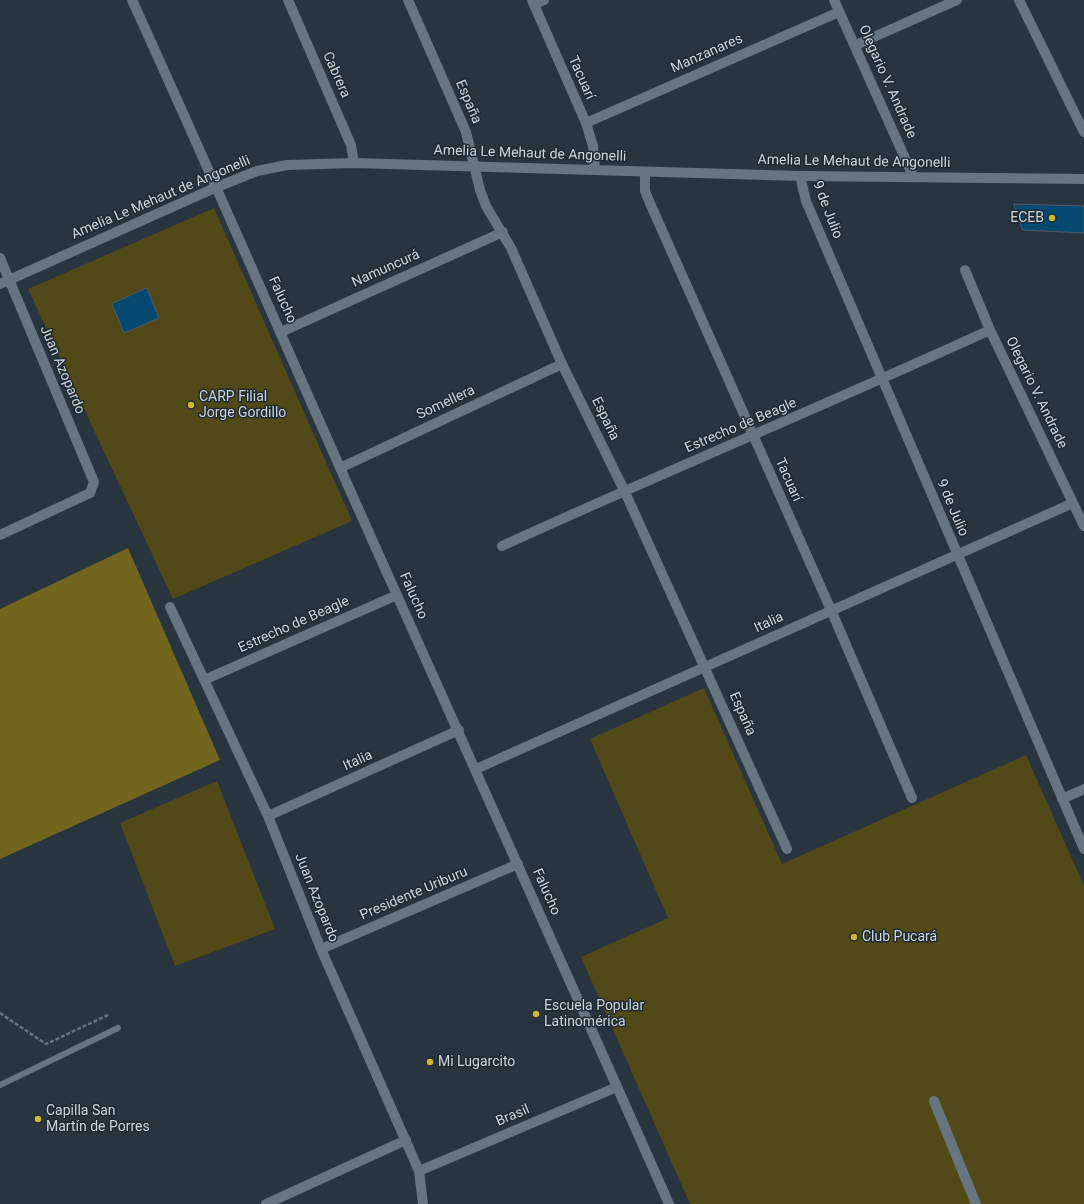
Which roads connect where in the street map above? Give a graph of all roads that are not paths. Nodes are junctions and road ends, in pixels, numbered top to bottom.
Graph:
1 (132, 0) edge
2 (288, 0) edge
3 (408, 0) edge
4 (544, 0) edge
5 (834, 0) edge
6 (957, 0) edge
7 (1019, 0) edge
8 (533, 2) edge
9 (839, 12) junction
10 (856, 45) junction
11 (586, 123) junction
12 (1084, 132) edge
13 (354, 163) junction
14 (475, 166) junction
15 (595, 169) junction
16 (645, 172) junction
17 (800, 176) junction
18 (913, 176) junction
19 (1084, 179) edge
20 (217, 187) junction
21 (503, 232) junction
22 (0, 258) edge
23 (965, 270) dead end
24 (5, 282) edge
25 (990, 330) junction
26 (281, 332) junction
27 (562, 364) junction
28 (883, 379) junction
29 (753, 436) junction
30 (340, 468) junction
31 (624, 490) junction
32 (1073, 503) junction
33 (1084, 526) edge
34 (0, 535) edge
35 (502, 546) dead end
36 (958, 554) junction
37 (397, 595) junction
38 (170, 607) dead end
39 (831, 610) junction
40 (705, 668) junction
41 (204, 680) junction
42 (459, 730) junction
43 (476, 769) junction
44 (1084, 789) edge
45 (912, 798) dead end
46 (1062, 800) junction
47 (268, 816) junction
48 (787, 848) dead end
49 (1084, 849) edge
50 (518, 864) junction
51 (321, 949) junction
52 (118, 1028) dead end
53 (0, 1085) edge
54 (618, 1087) junction
55 (934, 1101) dead end
56 (406, 1140) junction
57 (419, 1171) junction
58 (266, 1204) edge
59 (423, 1204) edge
60 (669, 1204) edge
61 (976, 1204) edge

1 - 20 street, Falucho
2 - 13 street, Cabrera
3 - 14 street, España
4 - 8 street
5 - 9 street, Olegario V. Andrade
6 - 10 street
7 - 12 street
8 - 11 street, Tacuarí
9 - 10 street, Olegario V. Andrade
9 - 11 street, Manzanares
10 - 18 street, Olegario V. Andrade
11 - 15 street, Tacuarí
13 - 14 street, Amelia Le Mehaut de Angonelli
13 - 20 street, Amelia Le Mehaut de Angonelli
14 - 15 street, Amelia Le Mehaut de Angonelli
14 - 21 street, España
15 - 16 street, Amelia Le Mehaut de Angonelli
16 - 17 street, Amelia Le Mehaut de Angonelli
16 - 29 street, Tacuarí
17 - 18 street, Amelia Le Mehaut de Angonelli
17 - 28 street, 9 de Julio
18 - 19 street, Amelia Le Mehaut de Angonelli
20 - 24 street, Amelia Le Mehaut de Angonelli
20 - 26 street, Falucho
21 - 26 street, Namuncurá
21 - 27 street, España
22 - 24 street, Juan Azopardo
23 - 25 street, Olegario V. Andrade
24 - 34 street, Juan Azopardo
25 - 28 street, Estrecho de Beagle
25 - 32 street, Olegario V. Andrade
26 - 30 street, Falucho
27 - 30 street, Somellera
27 - 31 street, España
28 - 29 street, Estrecho de Beagle
28 - 36 street, 9 de Julio
29 - 31 street, Estrecho de Beagle
29 - 39 street, Tacuarí
30 - 37 street, Falucho
31 - 35 street, Estrecho de Beagle
31 - 40 street, España
32 - 33 street, Olegario V. Andrade
32 - 36 street, Italia
36 - 39 street, Italia
36 - 46 street, 9 de Julio
37 - 41 street, Estrecho de Beagle
37 - 42 street, Falucho
38 - 41 street, Juan Azopardo
39 - 40 street, Italia
39 - 45 street, Tacuarí
40 - 43 street, Italia
40 - 48 street, España
41 - 47 street, Juan Azopardo
42 - 43 street, Falucho
42 - 47 street, Italia
43 - 50 street, Falucho
44 - 46 street
46 - 49 street, 9 de Julio
47 - 51 street, Juan Azopardo
50 - 51 street, Presidente Uriburu
50 - 54 street, Falucho
51 - 56 street, Juan Azopardo
52 - 53 lane
54 - 57 street, Brasil
54 - 60 street, Falucho
55 - 61 street
56 - 57 street, Juan Azopardo
56 - 58 street
57 - 59 street, Juan Azopardo

